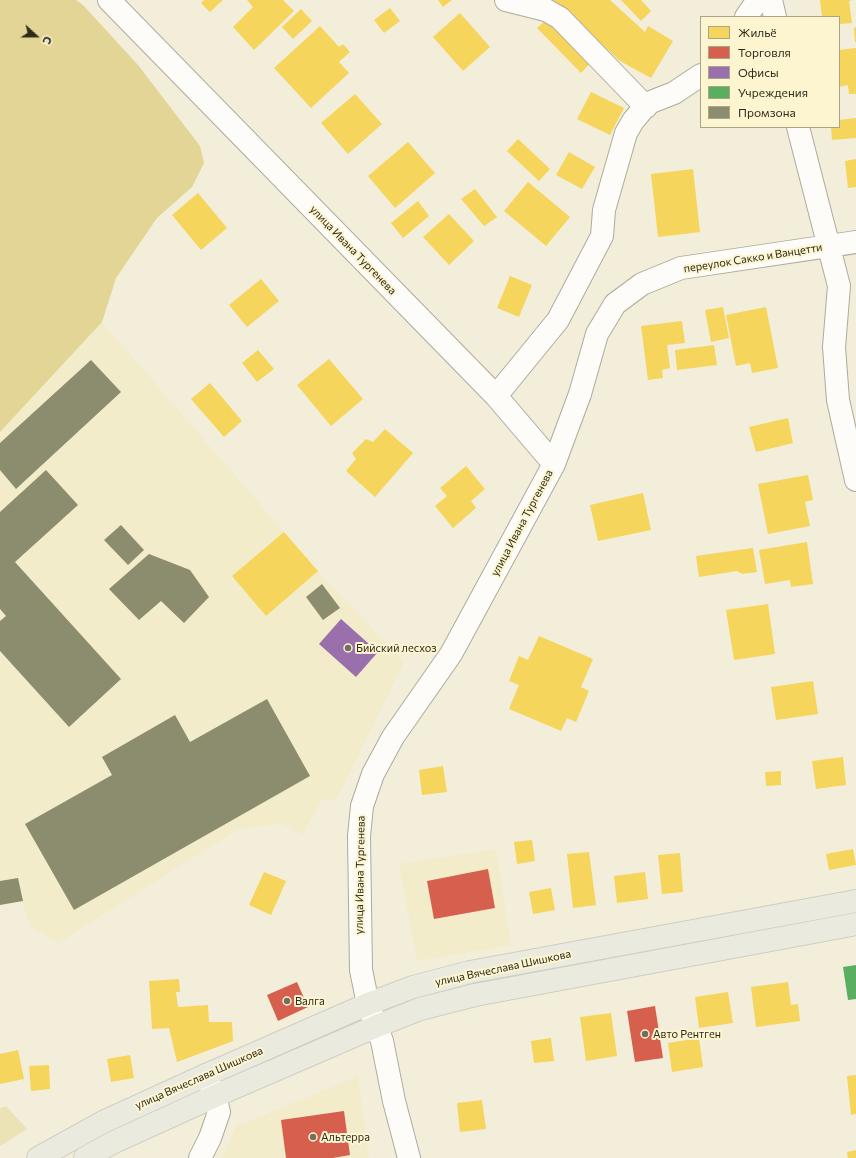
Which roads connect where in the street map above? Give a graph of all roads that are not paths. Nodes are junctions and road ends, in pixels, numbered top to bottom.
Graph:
1 (109, 0) edge
2 (506, 0) edge
3 (758, 0) edge
4 (771, 0) edge
5 (747, 16) edge
6 (774, 16) edge
7 (700, 76) edge
8 (646, 107) junction
9 (793, 131) edge
10 (856, 242) edge
11 (828, 246) junction
12 (496, 396) junction
13 (554, 464) junction
14 (856, 480) edge
15 (856, 901) edge
16 (856, 924) edge
17 (368, 1004) junction
18 (376, 1026) junction
19 (206, 1075) junction
20 (215, 1096) junction
21 (38, 1158) edge
22 (85, 1158) edge
23 (200, 1158) edge
24 (409, 1158) edge

1 - 12 street, улица Ивана Тургенева
2 - 8 street
3 - 5 street
4 - 6 street
7 - 8 street
8 - 12 street
9 - 11 street
10 - 11 street, переулок Сакко и Ванцетти
11 - 13 street, переулок Сакко и Ванцетти
11 - 14 street
12 - 13 street, улица Ивана Тургенева
13 - 17 street, улица Ивана Тургенева
15 - 17 main road, улица Вячеслава Шишкова
16 - 18 main road, улица Вячеслава Шишкова
17 - 18 street, улица Ивана Тургенева
17 - 19 main road, улица Вячеслава Шишкова
18 - 20 main road, улица Вячеслава Шишкова
18 - 24 street, улица Ивана Тургенева
19 - 20 street
19 - 21 main road, улица Вячеслава Шишкова
20 - 22 main road, улица Вячеслава Шишкова
20 - 23 street

